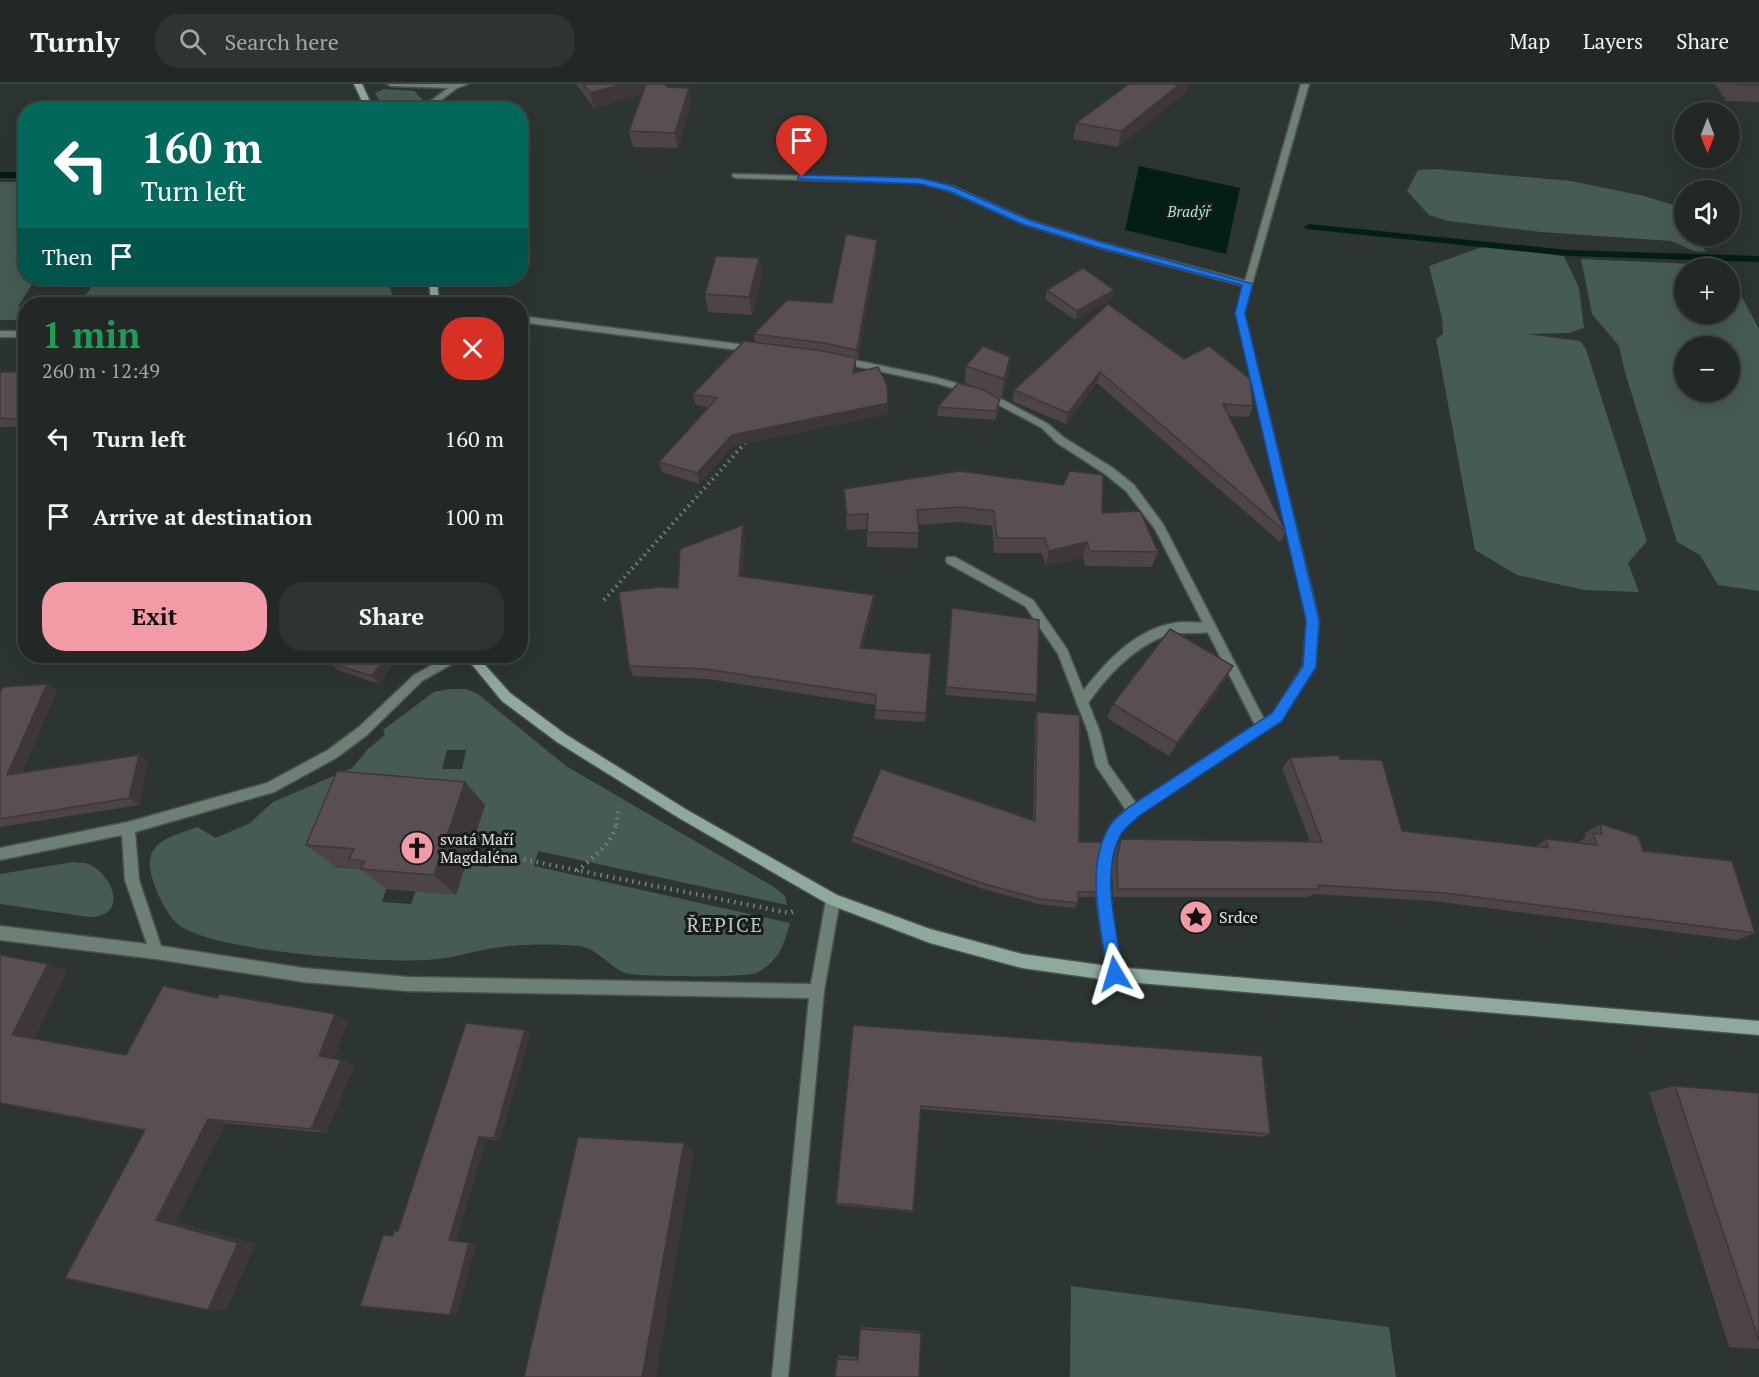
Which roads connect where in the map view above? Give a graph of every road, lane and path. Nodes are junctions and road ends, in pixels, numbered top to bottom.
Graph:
1 (358, 84) edge
2 (391, 84) edge
3 (464, 84) edge
4 (1305, 84) edge
5 (455, 86) junction
6 (366, 102) edge
7 (433, 102) edge
8 (736, 176) dead end
9 (1248, 284) junction
10 (528, 320) edge
11 (0, 334) edge
12 (18, 334) edge
13 (765, 350) edge
14 (831, 359) edge
15 (750, 438) edge
16 (951, 560) dead end
17 (604, 600) dead end
18 (1211, 628) junction
19 (445, 663) edge
20 (476, 663) edge
21 (1082, 702) junction
22 (1261, 726) junction
23 (619, 808) dead end
24 (1134, 811) junction
25 (128, 828) junction
26 (492, 853) dead end
27 (0, 854) edge
28 (577, 871) junction
29 (833, 900) junction
30 (0, 933) edge
31 (156, 952) junction
32 (1115, 974) junction
33 (817, 991) junction
34 (1759, 1028) edge
35 (780, 1377) edge

1 - 6 street
2 - 5 street
3 - 5 street
4 - 9 street
5 - 7 street
8 - 9 street
9 - 22 street
10 - 13 street
11 - 12 street
14 - 18 street
15 - 17 path
16 - 21 street
18 - 21 street
18 - 22 street
19 - 25 street
20 - 29 street
21 - 24 street
22 - 24 street
23 - 28 path
24 - 32 street
25 - 27 street
25 - 31 street
26 - 28 path
28 - 29 path
29 - 32 street
29 - 33 street
30 - 31 street
31 - 33 street
32 - 34 street
33 - 35 street

